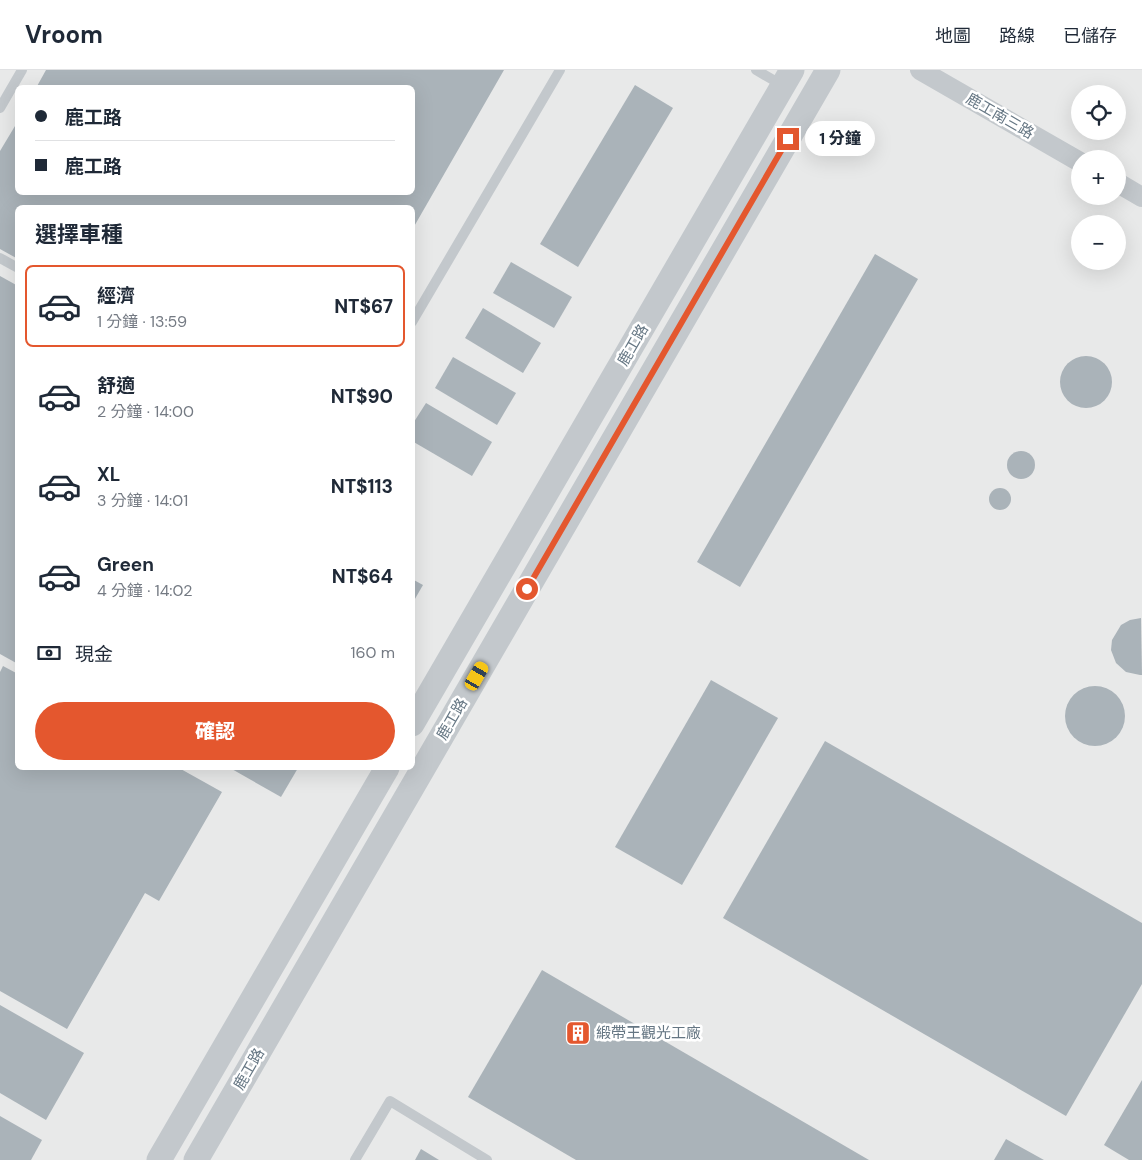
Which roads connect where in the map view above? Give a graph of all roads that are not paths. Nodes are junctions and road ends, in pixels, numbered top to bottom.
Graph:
1 (22, 70) edge
2 (560, 70) edge
3 (756, 70) edge
4 (828, 70) edge
5 (920, 70) edge
6 (788, 78) edge
7 (0, 108) edge
8 (1071, 157) edge
9 (1126, 188) edge
10 (1142, 197) edge
11 (0, 258) edge
12 (15, 266) edge
13 (415, 317) edge
14 (415, 719) edge
15 (386, 770) edge
16 (159, 1160) edge
17 (196, 1160) edge
18 (355, 1160) edge
19 (487, 1160) edge

1 - 7 lane
2 - 13 lane
3 - 6 lane
4 - 17 street, 鹿工路
5 - 8 street, 鹿工南三路
6 - 14 street, 鹿工路
9 - 10 street
11 - 12 lane
15 - 16 street
18 - 19 lane

